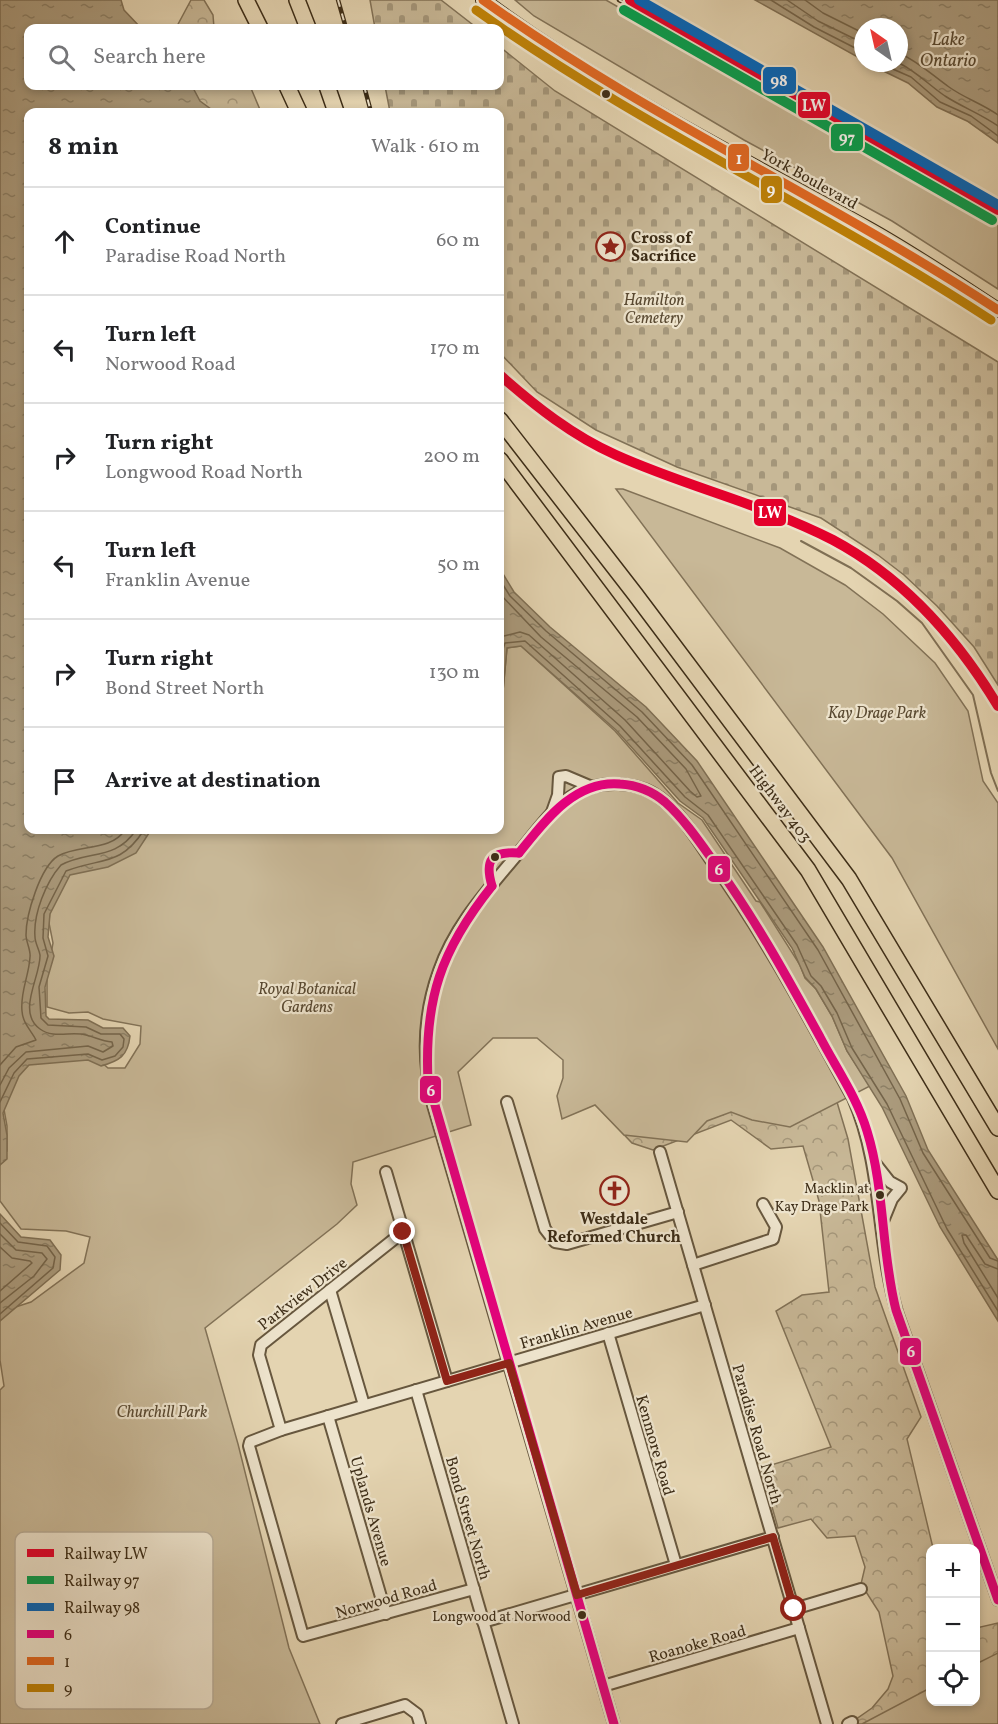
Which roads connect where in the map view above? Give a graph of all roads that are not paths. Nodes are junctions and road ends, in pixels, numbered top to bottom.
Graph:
1 (246, 0) edge
2 (297, 0) edge
3 (483, 0) edge
4 (258, 24) edge
5 (306, 24) edge
6 (289, 90) edge
7 (328, 90) edge
8 (297, 108) edge
9 (335, 108) edge
10 (998, 310) edge
11 (504, 425) edge
12 (504, 465) edge
13 (594, 787) junction
14 (551, 815) junction
15 (507, 1102) dead end
16 (995, 1123) edge
17 (660, 1152) dead end
18 (873, 1161) junction
19 (386, 1172) dead end
20 (998, 1191) edge
21 (763, 1204) dead end
22 (678, 1212) junction
23 (881, 1228) junction
24 (403, 1232) junction
25 (693, 1265) junction
26 (330, 1290) junction
27 (705, 1305) junction
28 (608, 1334) junction
29 (509, 1363) junction
30 (447, 1381) junction
31 (416, 1390) junction
32 (363, 1406) junction
33 (328, 1416) junction
34 (281, 1430) junction
35 (773, 1537) junction
36 (676, 1566) junction
37 (474, 1589) junction
38 (861, 1589) dead end
39 (577, 1595) junction
40 (998, 1600) edge
41 (794, 1609) junction
42 (386, 1614) junction
43 (483, 1622) junction
44 (800, 1628) junction
45 (307, 1637) joint
46 (603, 1686) junction
47 (824, 1723) edge
48 (342, 1724) edge
49 (420, 1724) edge
50 (513, 1724) edge
51 (614, 1724) edge

1 - 4 highway
2 - 5 highway
3 - 10 main road, York Boulevard
6 - 8 highway
7 - 9 highway
11 - 16 highway, Highway 403
12 - 20 highway, Highway 403
13 - 14 street
13 - 14 street
13 - 18 street
14 - 29 street
15 - 22 street
17 - 22 street, Paradise Road North
18 - 23 street
18 - 23 street
19 - 24 street
21 - 25 street
22 - 25 street, Paradise Road North
23 - 40 street
24 - 26 street, Parkview Drive
24 - 30 street
25 - 27 street, Paradise Road North
26 - 32 street
26 - 34 street, Parkview Drive
27 - 28 street, Franklin Avenue
27 - 35 street, Paradise Road North
28 - 29 street, Franklin Avenue
28 - 36 street, Kenmore Road
29 - 30 street, Franklin Avenue
29 - 39 street
30 - 31 street, Franklin Avenue
31 - 32 street, Franklin Avenue
31 - 37 street, Bond Street North
32 - 33 street, Franklin Avenue
33 - 34 street, Franklin Avenue
33 - 42 street, Uplands Avenue
34 - 45 street, Franklin Avenue
35 - 36 street
35 - 41 street, Paradise Road North
36 - 39 street
37 - 42 street, Norwood Road
37 - 43 street, Bond Street North
38 - 41 street
39 - 43 street
39 - 46 street
41 - 44 street, Paradise Road North
42 - 45 street, Norwood Road
43 - 50 street, Bond Street North
44 - 46 street, Roanoke Road
44 - 47 street, Paradise Road North
46 - 51 street
48 - 49 street

